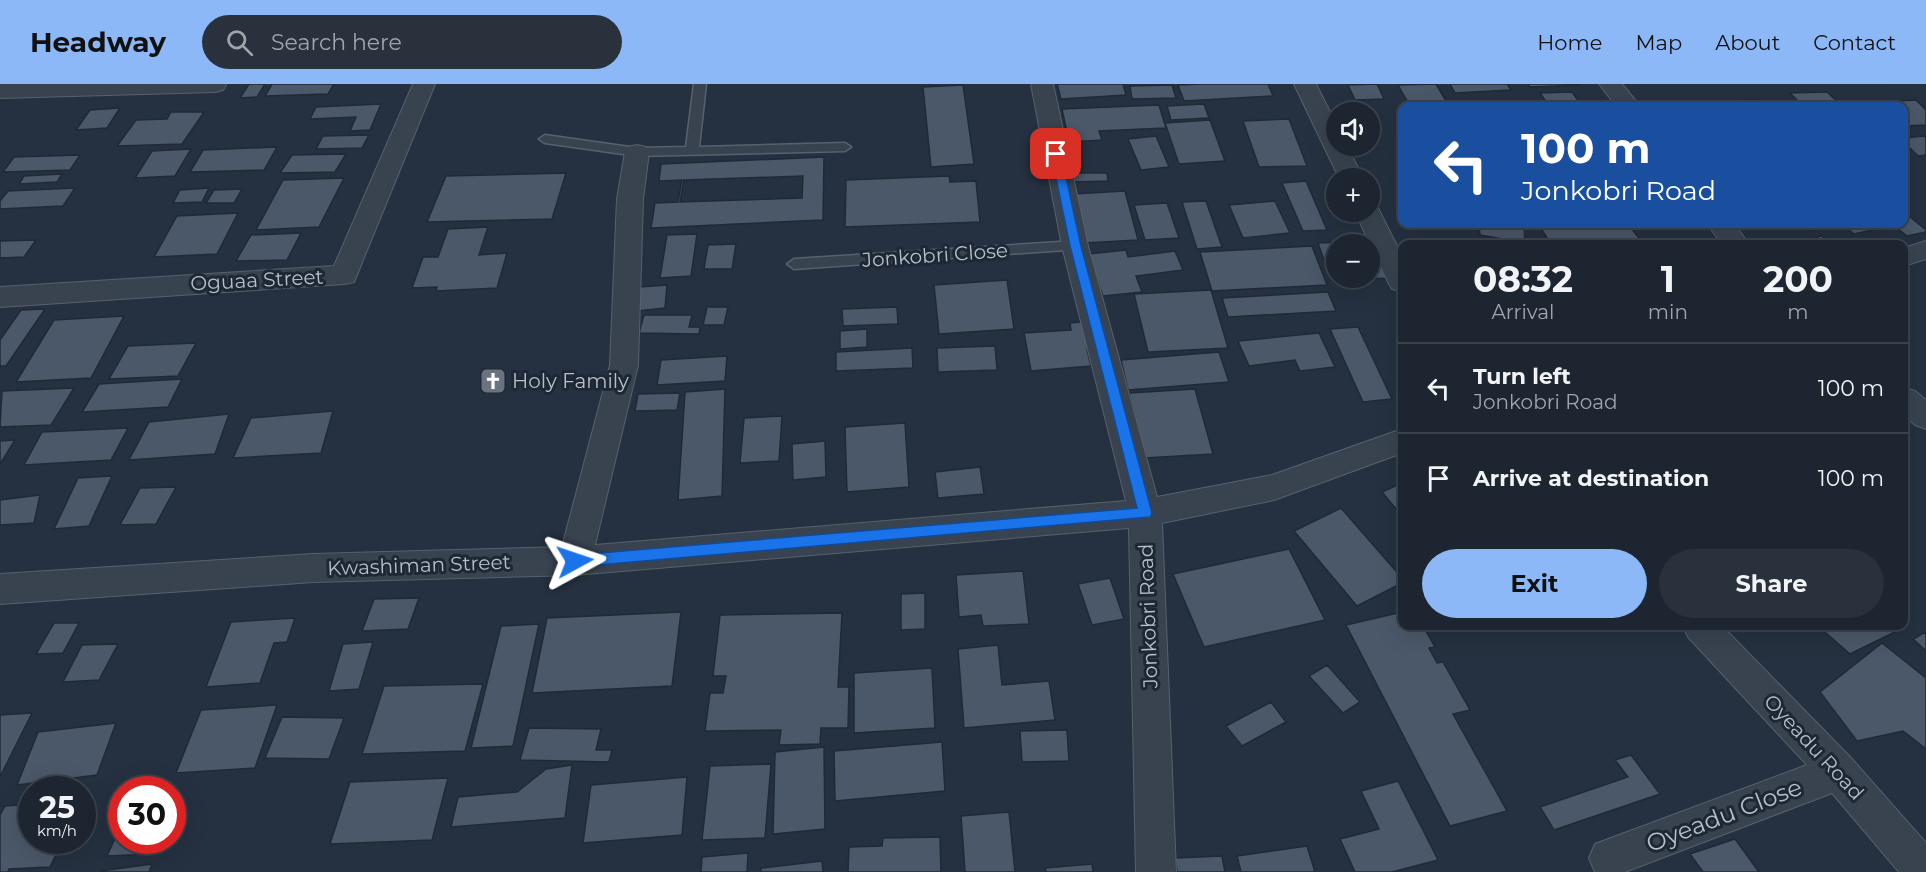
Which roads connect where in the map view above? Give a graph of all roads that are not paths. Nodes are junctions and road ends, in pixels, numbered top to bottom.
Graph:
1 (424, 84) edge
2 (700, 84) edge
3 (1042, 84) edge
4 (1305, 84) edge
5 (1610, 84) edge
6 (215, 85) edge
7 (0, 91) edge
8 (1625, 102) edge
9 (544, 139) dead end
10 (845, 147) dead end
11 (692, 151) junction
12 (637, 152) junction
13 (1346, 168) edge
14 (1373, 222) edge
15 (1723, 228) edge
16 (1734, 240) edge
17 (1075, 246) junction
18 (1926, 250) edge
19 (1908, 257) edge
20 (794, 264) dead end
21 (1398, 274) edge
22 (0, 297) edge
23 (1908, 402) edge
24 (1926, 417) edge
25 (1398, 442) edge
26 (1145, 513) junction
27 (575, 561) junction
28 (0, 589) edge
29 (1704, 630) edge
30 (1839, 772) junction
31 (1609, 858) dead end
32 (1155, 872) edge
33 (1925, 872) edge

1 - 22 street, Oguaa Street
2 - 11 lane
3 - 17 street, Jonkobri Road
4 - 13 street
5 - 8 street
6 - 7 street
9 - 12 lane
10 - 11 lane
11 - 12 lane
12 - 27 street
14 - 21 street
15 - 16 street
17 - 20 lane, Jonkobri Close
17 - 26 street, Jonkobri Road
18 - 19 street
23 - 24 street
25 - 26 street, Kwashiman Street
26 - 27 street, Kwashiman Street
26 - 32 street, Jonkobri Road
27 - 28 street, Kwashiman Street
29 - 30 street, Oyeadu Road
30 - 31 street, Oyeadu Close
30 - 33 street, Oyeadu Road

